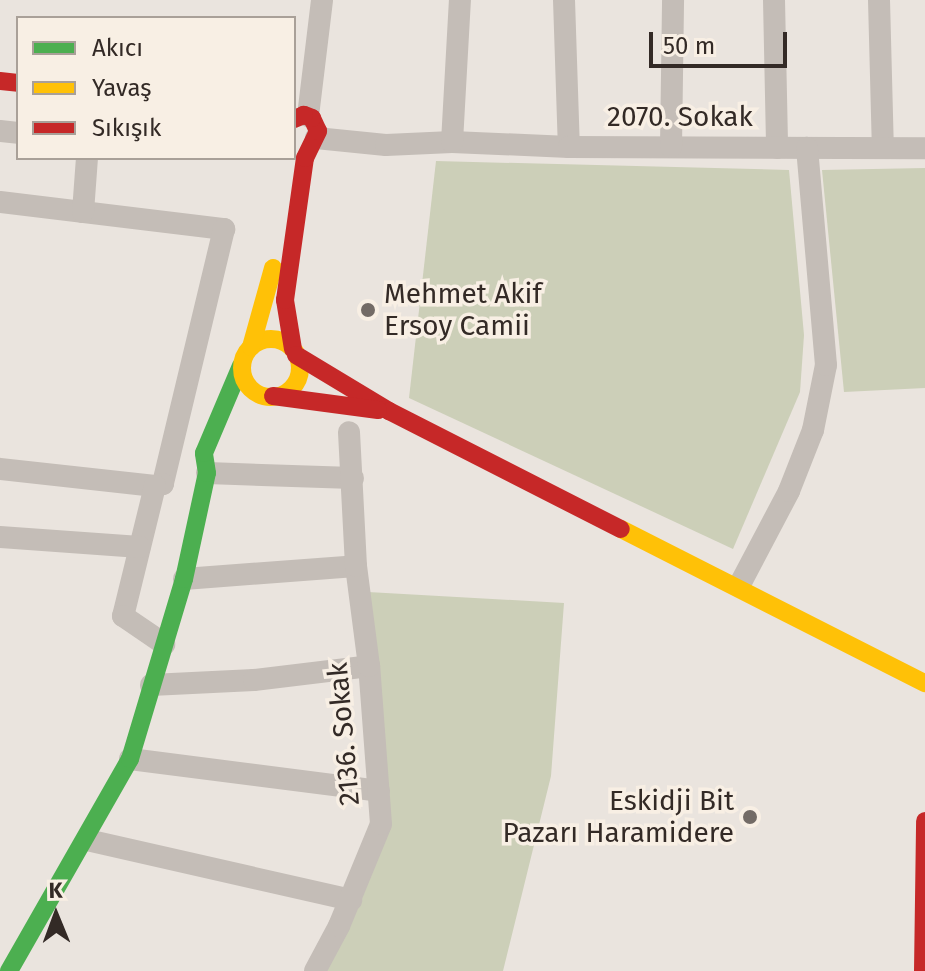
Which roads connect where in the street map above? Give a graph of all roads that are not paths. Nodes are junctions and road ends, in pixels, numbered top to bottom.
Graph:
1 (322, 0) edge
2 (460, 0) edge
3 (564, 0) edge
4 (673, 0) edge
5 (774, 0) edge
6 (879, 0) edge
7 (301, 133) edge
8 (444, 142) junction
9 (569, 147) junction
10 (671, 147) junction
11 (777, 148) junction
12 (807, 148) junction
13 (883, 148) junction
14 (925, 148) edge
15 (296, 158) edge
16 (87, 160) edge
17 (296, 160) edge
18 (0, 202) edge
19 (83, 212) junction
20 (251, 347) junction
21 (294, 352) junction
22 (241, 366) junction
23 (267, 396) junction
24 (389, 411) junction
25 (349, 432) dead end
26 (0, 469) edge
27 (207, 473) junction
28 (353, 478) junction
29 (155, 486) junction
30 (0, 537) edge
31 (140, 547) junction
32 (356, 566) junction
33 (184, 579) junction
34 (739, 586) junction
35 (164, 644) junction
36 (369, 666) junction
37 (925, 683) edge
38 (151, 685) junction
39 (130, 759) junction
40 (379, 791) junction
41 (925, 821) edge
42 (87, 840) junction
43 (351, 900) junction
44 (0, 963) edge
45 (13, 963) edge
46 (315, 971) edge
47 (923, 971) edge

1 - 7 street
2 - 8 street
3 - 9 street
4 - 10 street
5 - 11 street
6 - 13 street
7 - 8 street, 2070. Sokak
7 - 15 street
7 - 21 street
8 - 9 street, 2070. Sokak
9 - 10 street, 2070. Sokak
10 - 11 street, 2070. Sokak
11 - 12 street, 2070. Sokak
12 - 13 street, 2070. Sokak
12 - 34 street
13 - 14 street, 2070. Sokak
16 - 19 street
17 - 20 street
18 - 19 street
19 - 29 street
20 - 21 street
20 - 22 street
21 - 23 street
21 - 24 street
22 - 23 street
22 - 27 street
23 - 24 street
23 - 27 street
24 - 34 street
25 - 28 street, 2136. Sokak
26 - 29 street
27 - 28 street
27 - 33 street
28 - 32 street, 2136. Sokak
29 - 31 street
30 - 31 street
31 - 35 street
32 - 33 street
32 - 36 street, 2136. Sokak
33 - 35 street
34 - 37 street
35 - 38 street
36 - 38 street
36 - 40 street, 2136. Sokak
38 - 39 street
39 - 40 street
39 - 42 street
40 - 43 street, 2136. Sokak
41 - 47 street
42 - 43 street
42 - 45 street
43 - 46 street, 2136. Sokak
44 - 45 street

